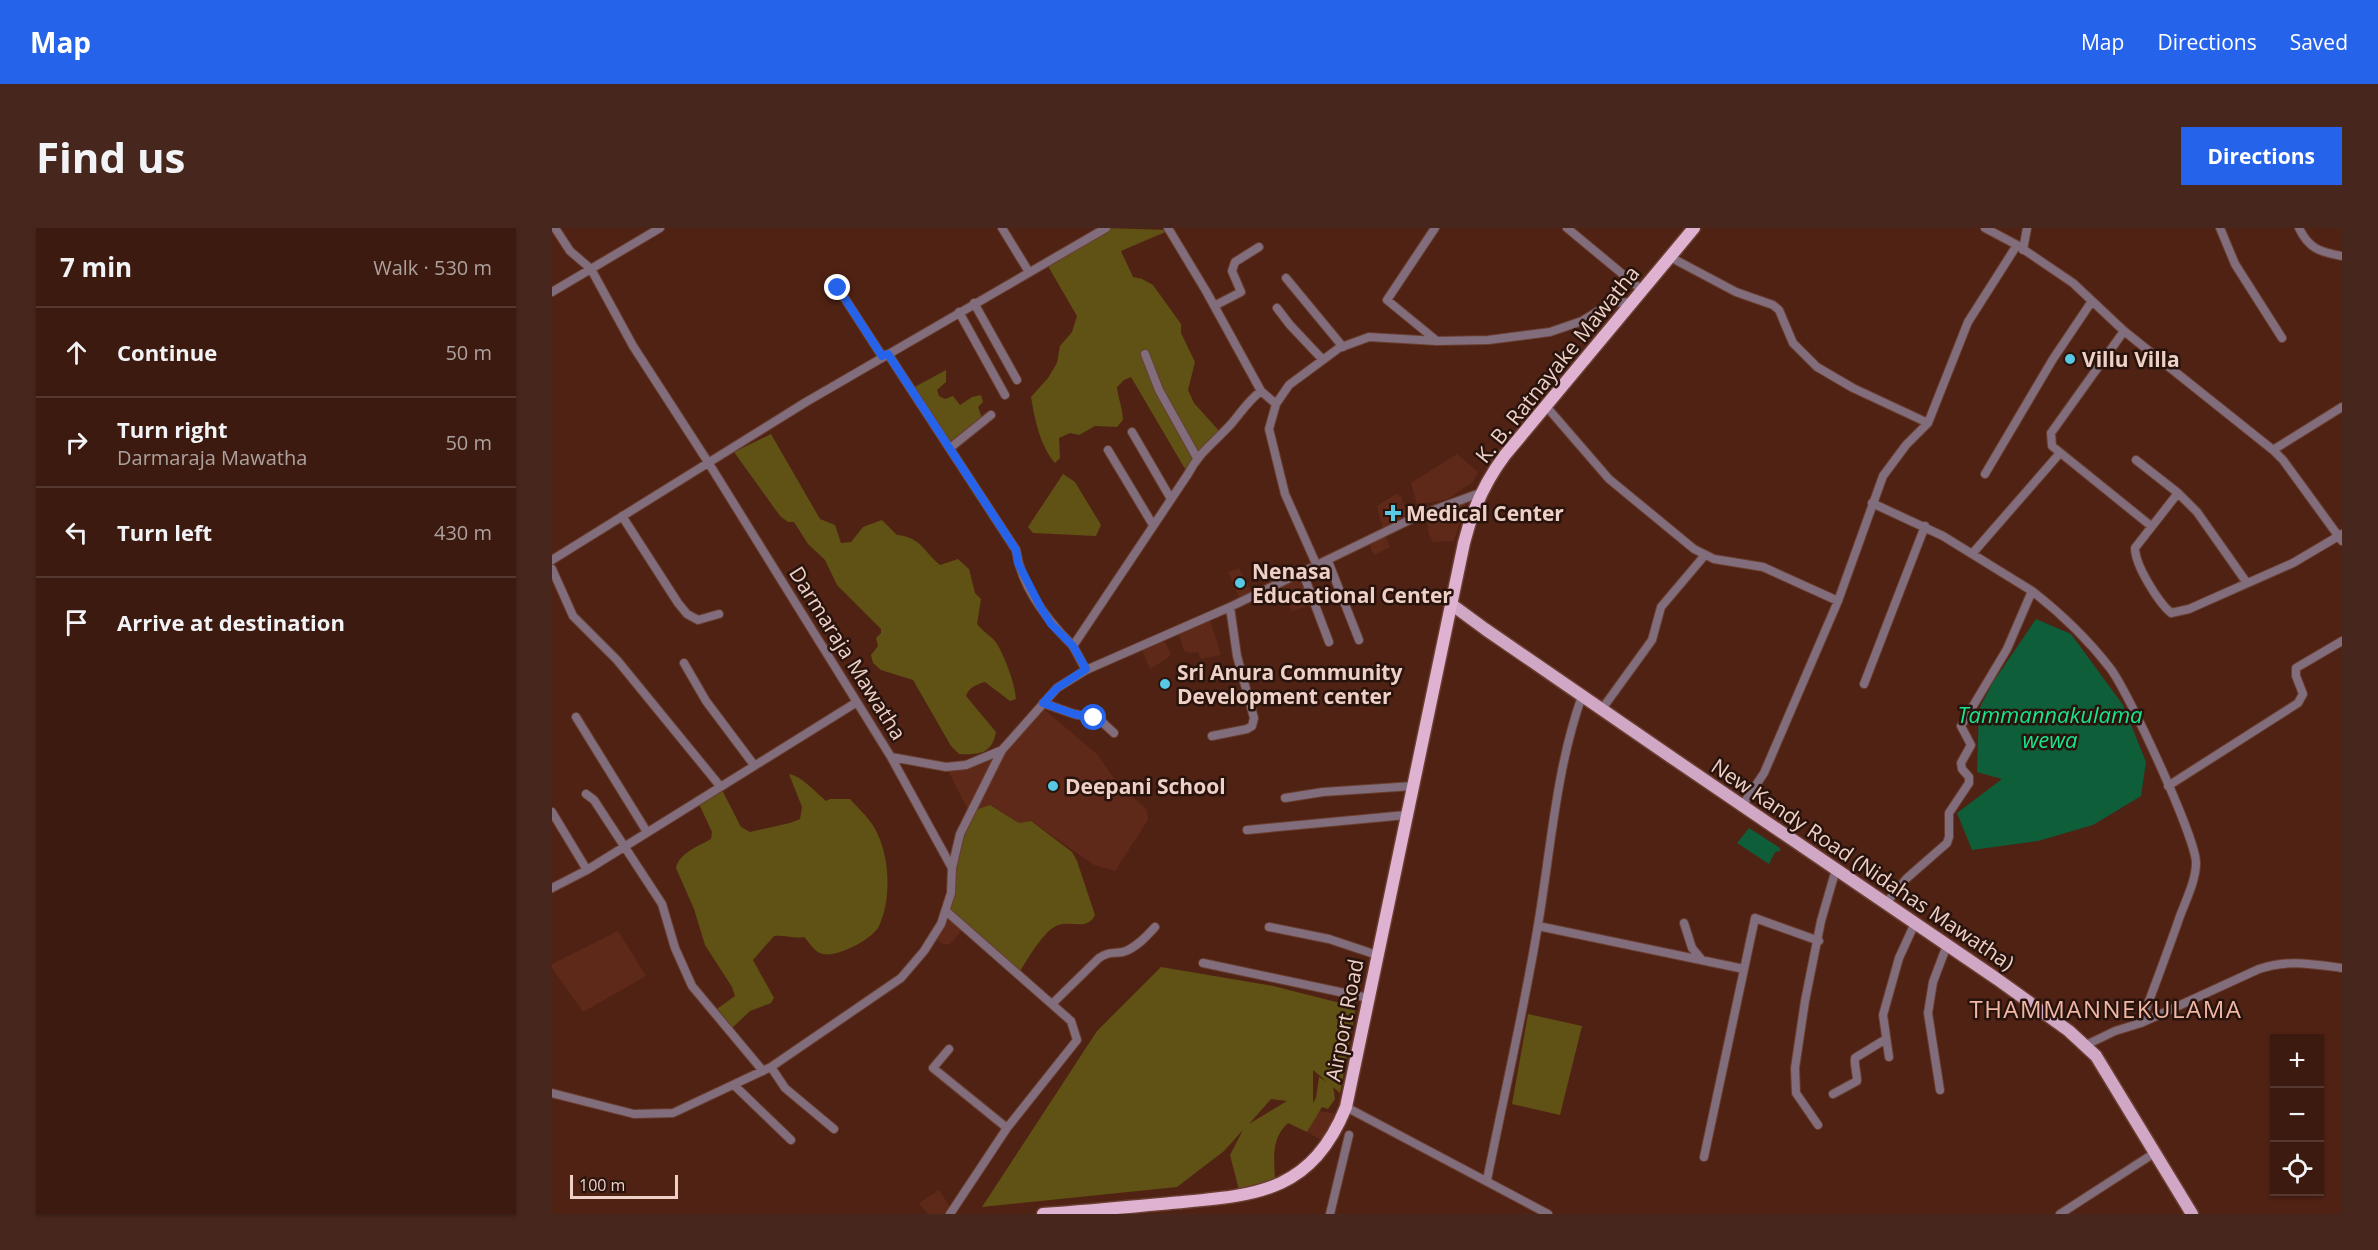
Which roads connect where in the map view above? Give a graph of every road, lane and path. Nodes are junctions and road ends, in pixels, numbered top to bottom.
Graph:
1 (555, 228) edge
2 (660, 228) edge
3 (1002, 228) edge
4 (1106, 228) edge
5 (1168, 228) edge
6 (1435, 228) edge
7 (1567, 228) edge
8 (1694, 228) edge
9 (1985, 228) edge
10 (2027, 228) edge
11 (2220, 228) edge
12 (2300, 228) edge
13 (1259, 247) dead end
14 (2020, 248) junction
15 (2342, 256) edge
16 (1670, 257) junction
17 (591, 269) junction
18 (1029, 272) junction
19 (1286, 278) dead end
20 (838, 288) dead end
21 (1642, 291) junction
22 (552, 292) edge
23 (2092, 301) junction
24 (1632, 302) junction
25 (974, 303) junction
26 (1214, 306) junction
27 (1277, 308) dead end
28 (959, 312) junction
29 (2124, 331) junction
30 (2282, 338) dead end
31 (1437, 341) junction
32 (1343, 346) junction
33 (1145, 354) dead end
34 (885, 355) junction
35 (1323, 360) junction
36 (1017, 380) dead end
37 (1261, 391) junction
38 (1005, 395) dead end
39 (1276, 404) junction
40 (1545, 405) junction
41 (2342, 407) edge
42 (991, 415) dead end
43 (1928, 423) junction
44 (1132, 432) dead end
45 (950, 448) junction
46 (1108, 450) dead end
47 (2273, 450) junction
48 (2060, 453) junction
49 (1197, 458) junction
50 (2136, 460) dead end
51 (708, 462) junction
52 (1985, 474) dead end
53 (1480, 493) junction
54 (2178, 493) junction
55 (1171, 499) junction
56 (1872, 503) junction
57 (622, 516) junction
58 (1153, 525) junction
59 (1925, 526) junction
60 (2151, 526) junction
61 (2341, 537) edge
62 (1972, 554) junction
63 (1705, 555) junction
64 (552, 560) edge
65 (1328, 561) junction
66 (1317, 566) junction
67 (552, 569) edge
68 (1303, 573) junction
69 (2247, 583) junction
70 (2032, 591) junction
71 (1838, 601) junction
72 (1451, 604) junction
73 (1230, 607) junction
74 (719, 614) dead end
75 (1359, 640) dead end
76 (2342, 641) edge
77 (1329, 642) dead end
78 (1073, 646) junction
79 (684, 663) dead end
80 (1086, 669) junction
81 (1864, 684) dead end
82 (1582, 696) junction
83 (857, 702) junction
84 (1043, 703) junction
85 (1602, 709) junction
86 (576, 717) dead end
87 (1114, 733) dead end
88 (1212, 736) dead end
89 (1002, 750) junction
90 (891, 757) junction
91 (754, 765) junction
92 (720, 786) junction
93 (1413, 786) junction
94 (2168, 786) junction
95 (586, 794) dead end
96 (1285, 798) dead end
97 (1742, 806) junction
98 (552, 812) edge
99 (1406, 815) junction
100 (1247, 830) dead end
101 (647, 832) junction
102 (623, 847) junction
103 (952, 868) junction
104 (1836, 869) junction
105 (587, 870) junction
106 (552, 888) edge
107 (1886, 903) junction
108 (946, 911) junction
109 (1684, 923) dead end
110 (1915, 924) junction
111 (1538, 926) junction
112 (1155, 927) dead end
113 (1269, 927) dead end
114 (1819, 941) junction
115 (1947, 945) junction
116 (1377, 955) junction
117 (1702, 960) junction
118 (1203, 963) dead end
119 (2342, 968) edge
120 (1744, 969) junction
121 (1368, 998) junction
122 (1052, 1004) junction
123 (2142, 1023) junction
124 (1886, 1040) junction
125 (2086, 1045) junction
126 (950, 1049) dead end
127 (1889, 1057) dead end
128 (767, 1069) junction
129 (734, 1085) junction
130 (1940, 1090) dead end
131 (552, 1093) edge
132 (1833, 1094) dead end
133 (1346, 1107) junction
134 (1818, 1125) dead end
135 (1007, 1128) junction
136 (834, 1129) dead end
137 (1348, 1135) dead end
138 (791, 1140) dead end
139 (2156, 1152) junction
140 (1704, 1157) dead end
141 (1487, 1180) junction
142 (950, 1214) edge
143 (1043, 1214) edge
144 (1330, 1214) edge
145 (1548, 1214) edge
146 (2060, 1214) edge
147 (2192, 1214) edge

1 - 17 street, Darmaraja Mawatha
2 - 17 street
3 - 18 street
4 - 18 street
5 - 26 street
6 - 31 street
7 - 21 street
8 - 16 highway, K. B. Ratnayake Mawatha
9 - 14 street
10 - 14 street
11 - 30 street
12 - 15 street
13 - 26 street
14 - 23 street
14 - 43 street
16 - 21 highway, K. B. Ratnayake Mawatha
16 - 43 street
17 - 22 street
17 - 51 street, Darmaraja Mawatha
18 - 25 street
19 - 32 street
20 - 34 street
21 - 24 highway, K. B. Ratnayake Mawatha
23 - 29 street
23 - 52 street
24 - 31 street
24 - 40 highway, K. B. Ratnayake Mawatha
25 - 28 street
25 - 36 street
26 - 37 street
27 - 35 street
28 - 34 street
28 - 38 street
29 - 47 street
29 - 48 street
31 - 32 street
32 - 35 street
33 - 49 street
34 - 45 street
34 - 51 street
35 - 39 street
37 - 39 street
37 - 49 street
39 - 66 street
40 - 53 highway, K. B. Ratnayake Mawatha
40 - 63 street
41 - 47 street
42 - 45 street
43 - 56 street
44 - 55 street
45 - 78 street
46 - 58 street
47 - 61 street
48 - 60 street
48 - 62 street
49 - 55 street
50 - 54 street
51 - 57 street
51 - 83 street, Darmaraja Mawatha
53 - 65 street, Darmaraja Mawatha
53 - 72 highway, K. B. Ratnayake Mawatha
54 - 60 street
54 - 69 street
55 - 58 street
56 - 59 street
56 - 71 street
57 - 64 street
57 - 74 street
58 - 78 street
59 - 62 street
59 - 81 street
60 - 69 street
61 - 69 street
62 - 70 street
63 - 71 street
63 - 85 street
65 - 66 street, Darmaraja Mawatha
65 - 75 street
66 - 68 street, Darmaraja Mawatha
67 - 92 street
68 - 73 street, Darmaraja Mawatha
68 - 77 street
70 - 94 street
70 - 107 street
71 - 97 street
72 - 82 main road, New Kandy Road (Nidahas Mawatha)
72 - 93 highway, Airport Road
73 - 80 street, Darmaraja Mawatha
73 - 88 street
76 - 94 street
78 - 80 street
79 - 91 street
80 - 84 street, Darmaraja Mawatha
82 - 85 main road, New Kandy Road (Nidahas Mawatha)
82 - 111 street
83 - 90 street, Darmaraja Mawatha
83 - 91 street
84 - 87 street
84 - 89 street, Darmaraja Mawatha
85 - 97 main road, New Kandy Road (Nidahas Mawatha)
86 - 101 street
89 - 90 street, Darmaraja Mawatha
89 - 103 street
90 - 103 street
91 - 92 street
92 - 101 street
93 - 96 street
93 - 99 highway, Airport Road
94 - 123 street
95 - 102 street
97 - 104 main road, New Kandy Road (Nidahas Mawatha)
98 - 105 street
99 - 100 street
99 - 116 highway, Airport Road
101 - 102 street
102 - 105 street
102 - 128 street
103 - 108 street
104 - 107 main road, New Kandy Road (Nidahas Mawatha)
104 - 114 street
105 - 106 street
107 - 110 main road, New Kandy Road (Nidahas Mawatha)
108 - 122 street
108 - 128 street
109 - 117 street
110 - 115 main road, New Kandy Road (Nidahas Mawatha)
110 - 124 street
111 - 117 street
111 - 141 street
112 - 122 street
113 - 116 street
114 - 120 street
114 - 134 street
115 - 125 main road, New Kandy Road (Nidahas Mawatha)
115 - 130 street
116 - 121 highway, Airport Road
117 - 120 street
118 - 121 street
119 - 123 street
120 - 140 street
121 - 133 highway, Airport Road
122 - 135 street
123 - 125 street
124 - 127 street
124 - 132 street
125 - 139 main road, New Kandy Road (Nidahas Mawatha)
126 - 135 street
128 - 129 street
128 - 136 street
129 - 131 street
129 - 138 street
133 - 141 street
133 - 143 highway, Airport Road
135 - 142 street
137 - 144 street
139 - 146 street
139 - 147 main road, New Kandy Road (Nidahas Mawatha)
141 - 145 street

